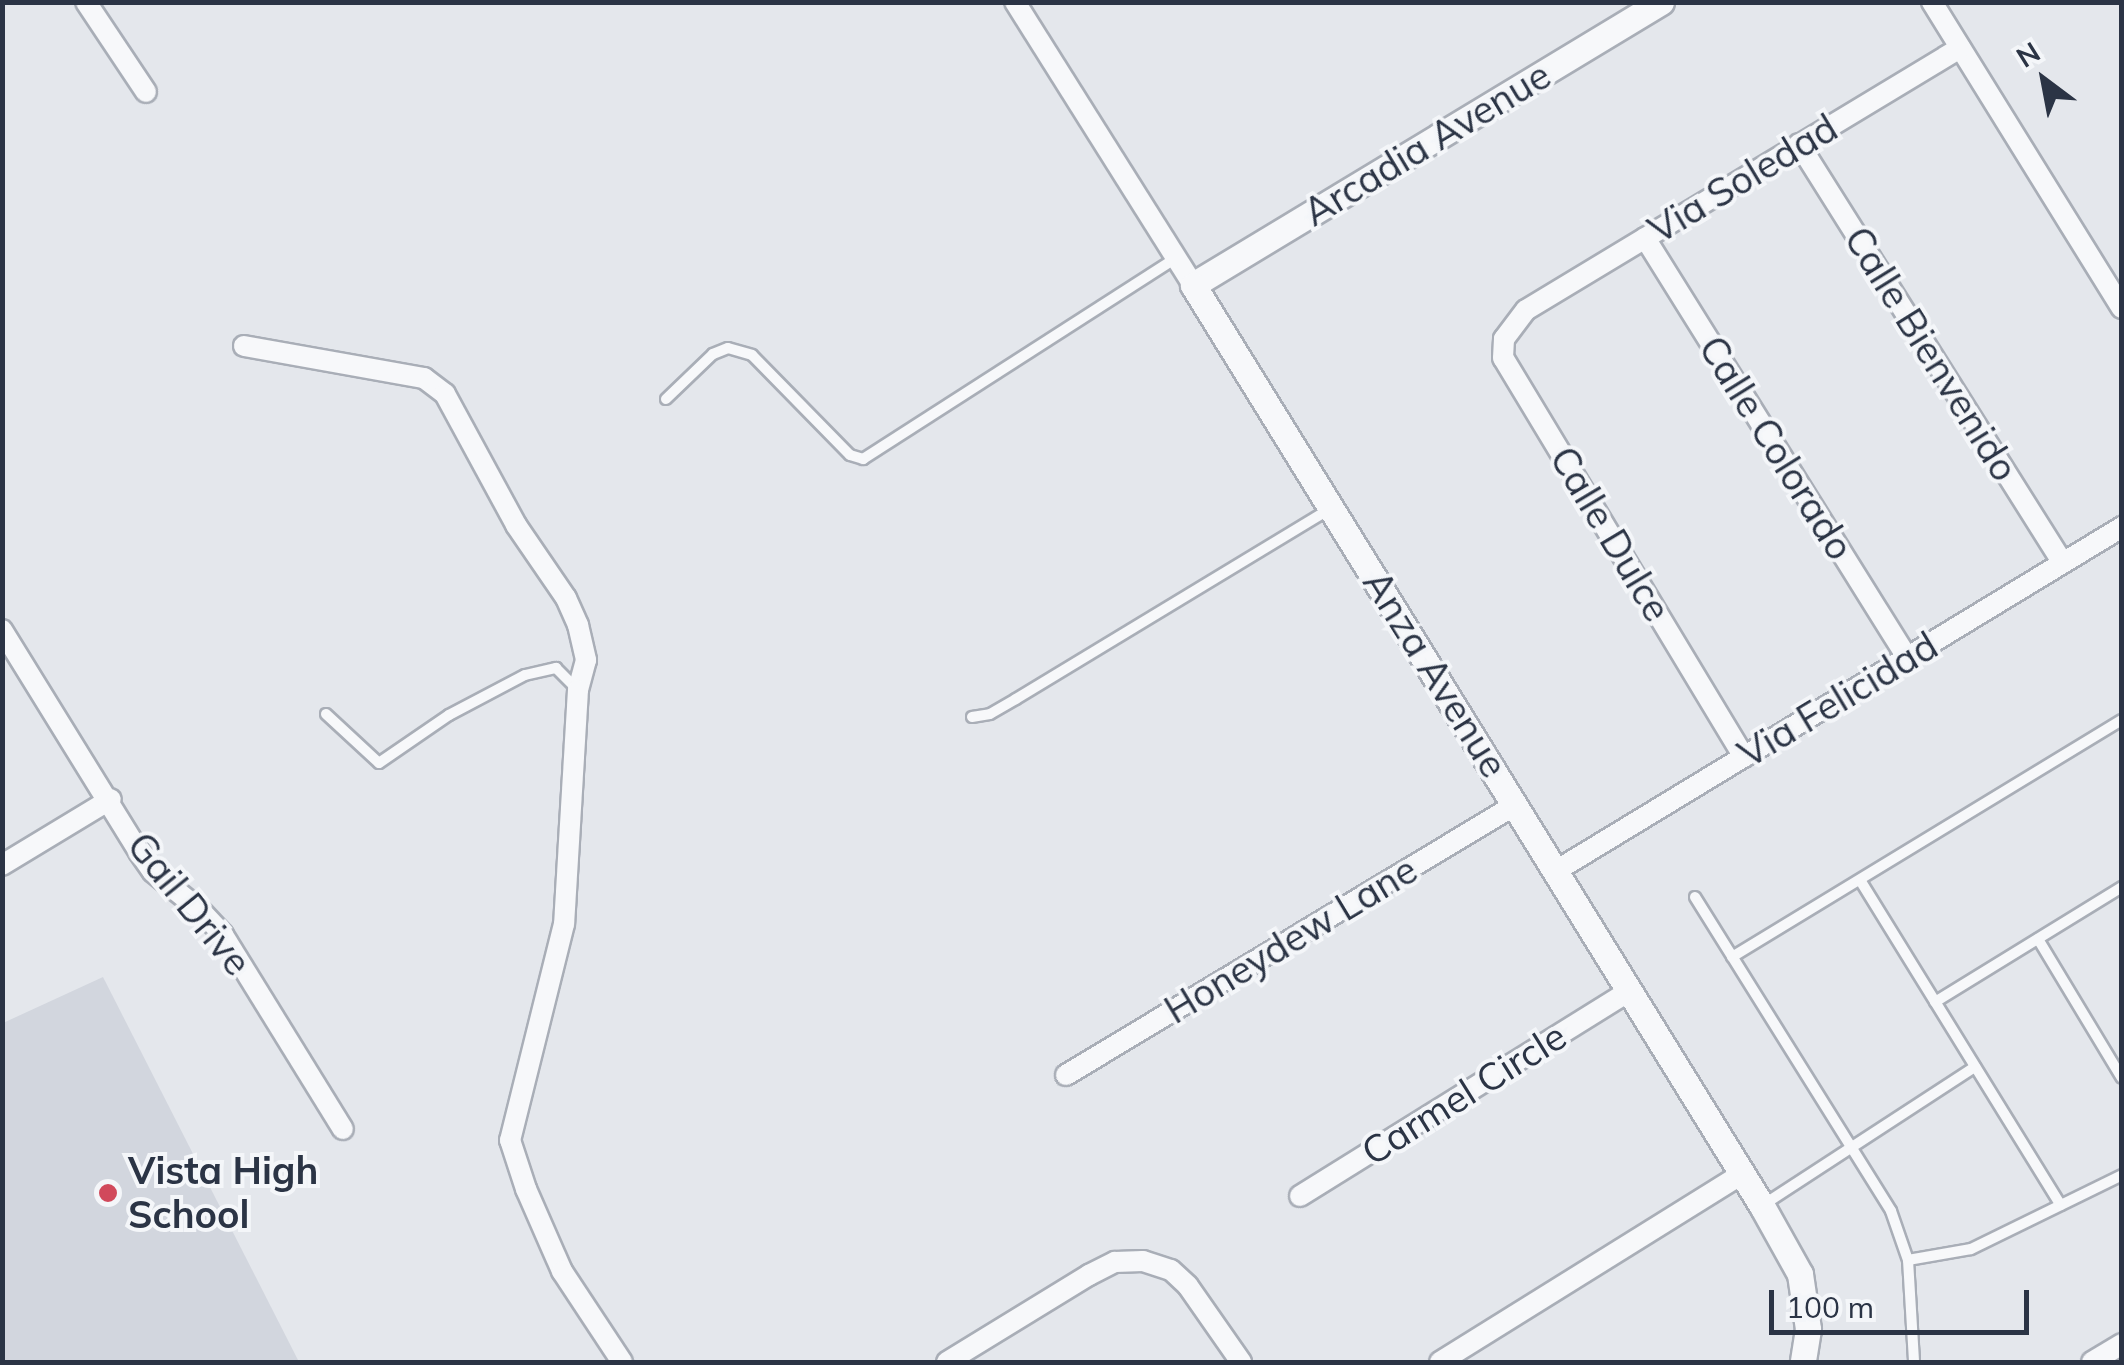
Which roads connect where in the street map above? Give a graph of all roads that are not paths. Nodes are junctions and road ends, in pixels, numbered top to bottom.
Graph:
1 (86, 2) edge
2 (1014, 2) edge
3 (1661, 2) edge
4 (1932, 2) edge
5 (1631, 10) edge
6 (1960, 48) junction
7 (146, 92) dead end
8 (1799, 144) junction
9 (1645, 238) junction
10 (1176, 258) junction
11 (1193, 286) junction
12 (2122, 308) edge
13 (1526, 310) joint
14 (244, 346) dead end
15 (666, 399) dead end
16 (1331, 508) junction
17 (2122, 527) edge
18 (2063, 563) junction
19 (2, 630) edge
20 (1908, 658) junction
21 (578, 690) junction
22 (326, 714) dead end
23 (972, 717) dead end
24 (2122, 720) edge
25 (1744, 757) junction
26 (110, 800) junction
27 (1516, 804) junction
28 (2, 865) edge
29 (1554, 872) junction
30 (1860, 880) junction
31 (2122, 888) edge
32 (1695, 898) dead end
33 (2038, 939) junction
34 (1732, 957) junction
35 (1628, 992) junction
36 (1935, 1002) junction
37 (1976, 1067) junction
38 (1066, 1075) dead end
39 (2122, 1078) edge
40 (343, 1129) dead end
41 (1851, 1148) junction
42 (1742, 1174) junction
43 (2122, 1176) edge
44 (1300, 1196) dead end
45 (2060, 1205) junction
46 (1762, 1206) junction
47 (1908, 1260) junction
48 (2122, 1344) edge
49 (622, 1362) edge
50 (947, 1362) edge
51 (1241, 1362) edge
52 (1440, 1362) edge
53 (1803, 1362) edge
54 (1914, 1362) edge
55 (2092, 1362) edge

1 - 7 street
2 - 10 street, Anza Avenue
3 - 5 street, Arcadia Avenue
4 - 6 street
5 - 11 street, Arcadia Avenue
6 - 8 street, Via Soledad
6 - 12 street
8 - 9 street, Via Soledad
8 - 18 street, Calle Bienvenido
9 - 13 street, Via Soledad
9 - 20 street, Calle Colorado
10 - 11 street, Anza Avenue
10 - 15 lane
11 - 16 street, Anza Avenue
13 - 25 street, Calle Dulce
14 - 21 street
16 - 23 lane
16 - 27 street, Anza Avenue
17 - 18 street, Via Felicidad
18 - 20 street, Via Felicidad
19 - 26 street, Gail Drive
20 - 25 street, Via Felicidad
21 - 22 lane
21 - 49 street
24 - 30 lane
25 - 29 street, Via Felicidad
26 - 28 street
26 - 40 street, Gail Drive
27 - 29 street, Anza Avenue
27 - 38 street, Honeydew Lane
29 - 35 street, Anza Avenue
30 - 34 lane
30 - 36 lane
31 - 33 lane
32 - 34 lane
33 - 36 lane
33 - 39 lane
34 - 41 lane
35 - 42 street, Anza Avenue
35 - 44 street, Carmel Circle
36 - 37 lane
37 - 41 lane
37 - 45 lane
41 - 46 lane
41 - 47 lane
42 - 46 street, Anza Avenue
42 - 52 street
43 - 45 lane
45 - 47 lane
46 - 53 street, Anza Avenue
47 - 54 lane
48 - 55 street
50 - 51 street

